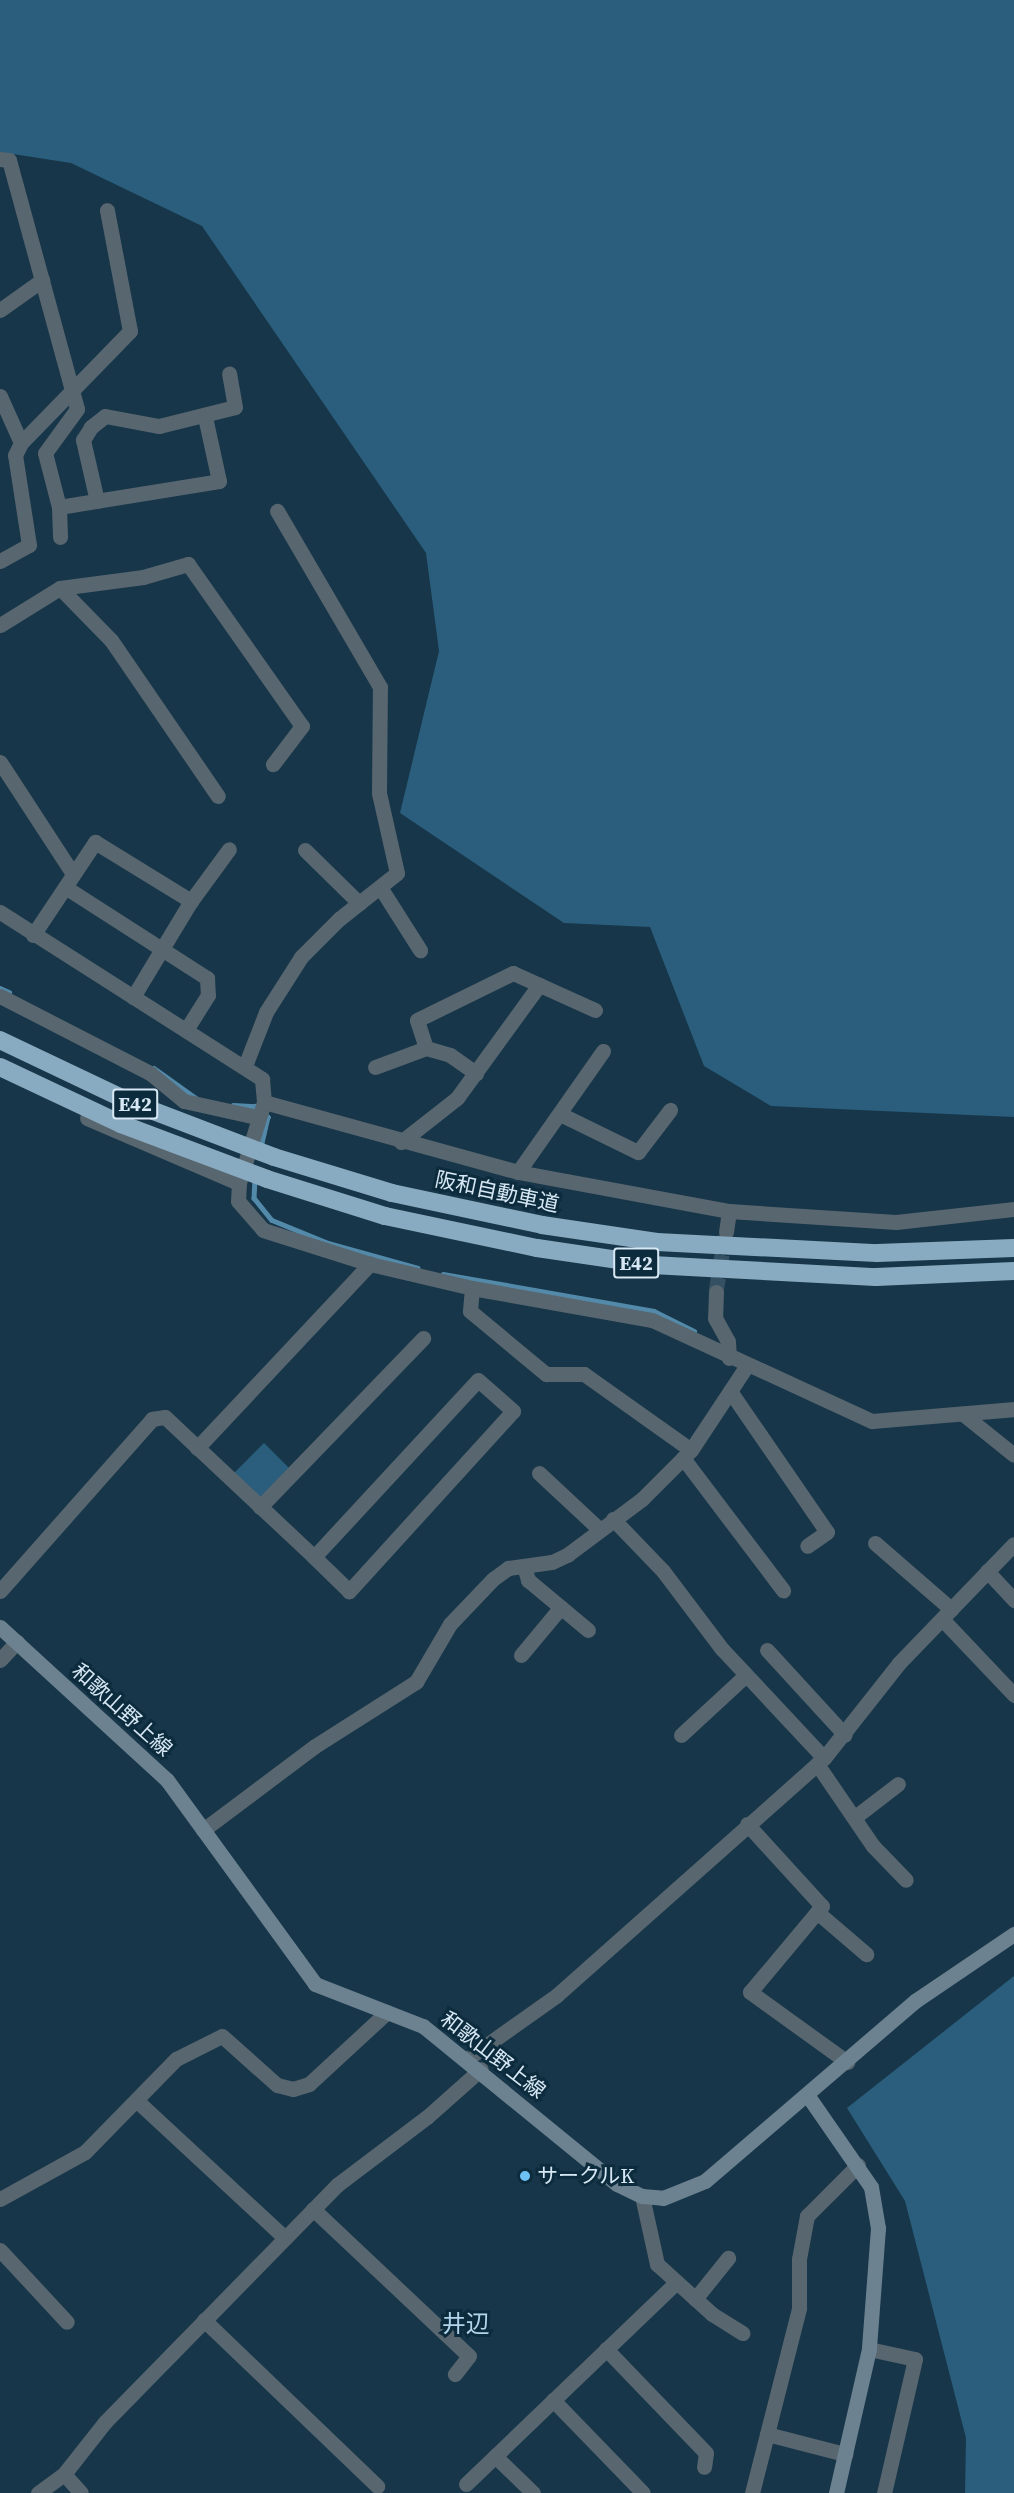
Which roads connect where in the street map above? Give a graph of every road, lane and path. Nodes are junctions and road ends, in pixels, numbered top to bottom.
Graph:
1 (0, 159) edge
2 (107, 210) dead end
3 (42, 280) junction
4 (0, 310) edge
5 (229, 374) dead end
6 (73, 389) junction
7 (0, 396) edge
8 (205, 417) junction
9 (21, 443) junction
10 (97, 501) junction
11 (59, 507) junction
12 (277, 511) dead end
13 (60, 537) dead end
14 (0, 561) edge
15 (60, 588) junction
16 (0, 625) edge
17 (0, 762) edge
18 (273, 764) dead end
19 (218, 796) dead end
20 (229, 849) dead end
21 (305, 850) dead end
22 (69, 880) junction
23 (380, 887) junction
24 (191, 901) junction
25 (359, 903) junction
26 (0, 912) edge
27 (33, 935) junction
28 (162, 948) junction
29 (420, 950) dead end
30 (539, 986) junction
31 (0, 996) edge
32 (133, 997) junction
33 (595, 1010) dead end
34 (186, 1030) junction
35 (0, 1040) edge
36 (426, 1048) junction
37 (603, 1051) dead end
38 (245, 1066) junction
39 (0, 1067) edge
40 (375, 1067) dead end
41 (476, 1073) junction
42 (0, 1074) edge
43 (260, 1109) junction
44 (670, 1110) dead end
45 (560, 1114) junction
46 (401, 1142) junction
47 (518, 1172) junction
48 (239, 1182) junction
49 (1014, 1209) edge
50 (729, 1211) junction
51 (726, 1232) tunnel mouth
52 (1014, 1248) edge
53 (370, 1264) junction
54 (1014, 1271) edge
55 (472, 1288) junction
56 (716, 1292) tunnel mouth
57 (423, 1338) dead end
58 (729, 1353) junction
59 (746, 1367) junction
60 (730, 1391) junction
61 (1014, 1409) edge
62 (963, 1414) junction
63 (197, 1448) junction
64 (687, 1454) junction
65 (1014, 1455) edge
66 (539, 1473) dead end
67 (260, 1507) junction
68 (613, 1519) junction
69 (599, 1529) junction
70 (875, 1543) dead end
71 (1014, 1544) edge
72 (807, 1546) dead end
73 (314, 1557) junction
74 (524, 1566) junction
75 (987, 1571) junction
76 (783, 1590) dead end
77 (0, 1591) edge
78 (1014, 1599) edge
79 (561, 1607) junction
80 (946, 1614) junction
81 (0, 1627) edge
82 (588, 1630) dead end
83 (17, 1642) junction
84 (767, 1650) dead end
85 (521, 1655) dead end
86 (0, 1660) edge
87 (746, 1675) junction
88 (1014, 1695) edge
89 (681, 1735) dead end
90 (845, 1735) junction
91 (821, 1761) junction
92 (898, 1784) dead end
93 (855, 1817) junction
94 (747, 1824) junction
95 (202, 1830) junction
96 (906, 1880) dead end
97 (817, 1912) junction
98 (1014, 1934) edge
99 (866, 1954) dead end
100 (387, 2012) junction
101 (467, 2059) junction
102 (847, 2062) junction
103 (481, 2069) junction
104 (808, 2096) junction
105 (136, 2100) junction
106 (858, 2165) junction
107 (3, 2193) edge
108 (642, 2196) junction
109 (313, 2209) junction
110 (285, 2238) junction
111 (0, 2250) edge
112 (728, 2258) dead end
113 (676, 2282) junction
114 (695, 2299) junction
115 (204, 2320) junction
116 (67, 2322) dead end
117 (743, 2333) dead end
118 (606, 2349) junction
119 (869, 2349) junction
120 (455, 2374) dead end
121 (553, 2400) junction
122 (767, 2434) junction
123 (845, 2454) junction
124 (495, 2456) junction
125 (704, 2467) dead end
126 (64, 2474) junction
127 (466, 2484) dead end
128 (377, 2486) dead end
129 (38, 2493) edge
130 (81, 2493) edge
131 (533, 2493) edge
132 (643, 2493) edge
133 (752, 2493) edge
134 (836, 2493) edge
135 (884, 2493) edge

1 - 3 street
2 - 6 street
3 - 4 street
3 - 6 street
5 - 8 street
6 - 9 street
6 - 11 street
7 - 9 street
8 - 10 street
8 - 10 street
9 - 14 street
10 - 11 street
11 - 13 street
12 - 23 street
15 - 16 street
15 - 18 street
15 - 19 street
17 - 22 street
20 - 24 street
21 - 25 street
22 - 24 street
22 - 27 street
22 - 28 street
23 - 25 street
23 - 29 street
24 - 28 street
25 - 38 street
26 - 27 street
27 - 32 street
28 - 32 street
28 - 34 street
30 - 33 street
30 - 36 street
30 - 41 street
31 - 43 street
32 - 34 street
34 - 38 street
35 - 52 highway, 阪和自動車道 / E42, bridge
36 - 40 street
36 - 41 street
37 - 45 street
38 - 43 street
39 - 54 highway, E42, bridge
41 - 46 street
42 - 48 street
43 - 46 street
43 - 48 street
44 - 45 street
45 - 47 street
46 - 47 street
47 - 50 street
48 - 53 street
49 - 50 street
50 - 51 street
53 - 55 street
53 - 63 street
55 - 58 street
55 - 64 street
56 - 58 street
57 - 67 street
58 - 59 street
59 - 60 street
59 - 62 street
60 - 64 street
60 - 72 street
61 - 62 street
62 - 65 street
63 - 67 street
63 - 77 street
64 - 68 street
64 - 76 street
66 - 69 street
67 - 73 street
68 - 69 street
68 - 87 street
69 - 74 street
70 - 80 street
71 - 75 street
73 - 73 street
74 - 79 street
74 - 95 street
75 - 78 street
75 - 80 street
79 - 82 street
79 - 85 street
80 - 88 street
80 - 90 street
81 - 83 main road, 和歌山野上線
83 - 86 street
83 - 95 main road, 和歌山野上線
84 - 90 street
87 - 89 street
87 - 91 street
90 - 91 street
91 - 93 street
91 - 94 street
92 - 93 street
93 - 96 street
94 - 97 street
94 - 101 street
95 - 100 main road, 和歌山野上線
97 - 99 street
97 - 102 street
98 - 102 main road, 和歌山野上線
100 - 101 main road, 和歌山野上線
100 - 105 street
101 - 103 main road, 和歌山野上線
102 - 104 main road, 和歌山野上線
103 - 108 main road, 和歌山野上線
103 - 109 street
104 - 106 main road
104 - 108 main road, 和歌山野上線
105 - 107 street
105 - 110 street
106 - 119 main road
106 - 122 street
108 - 113 street
109 - 110 street
109 - 120 street
110 - 115 street
111 - 116 street
112 - 114 street
113 - 114 street
113 - 118 street
114 - 117 street
115 - 126 street
115 - 128 street
118 - 121 street
118 - 125 street
119 - 123 main road
119 - 135 street
121 - 124 street
121 - 132 street
122 - 123 street
122 - 133 street
123 - 134 main road
124 - 127 street
124 - 131 street
126 - 129 street
126 - 130 street

